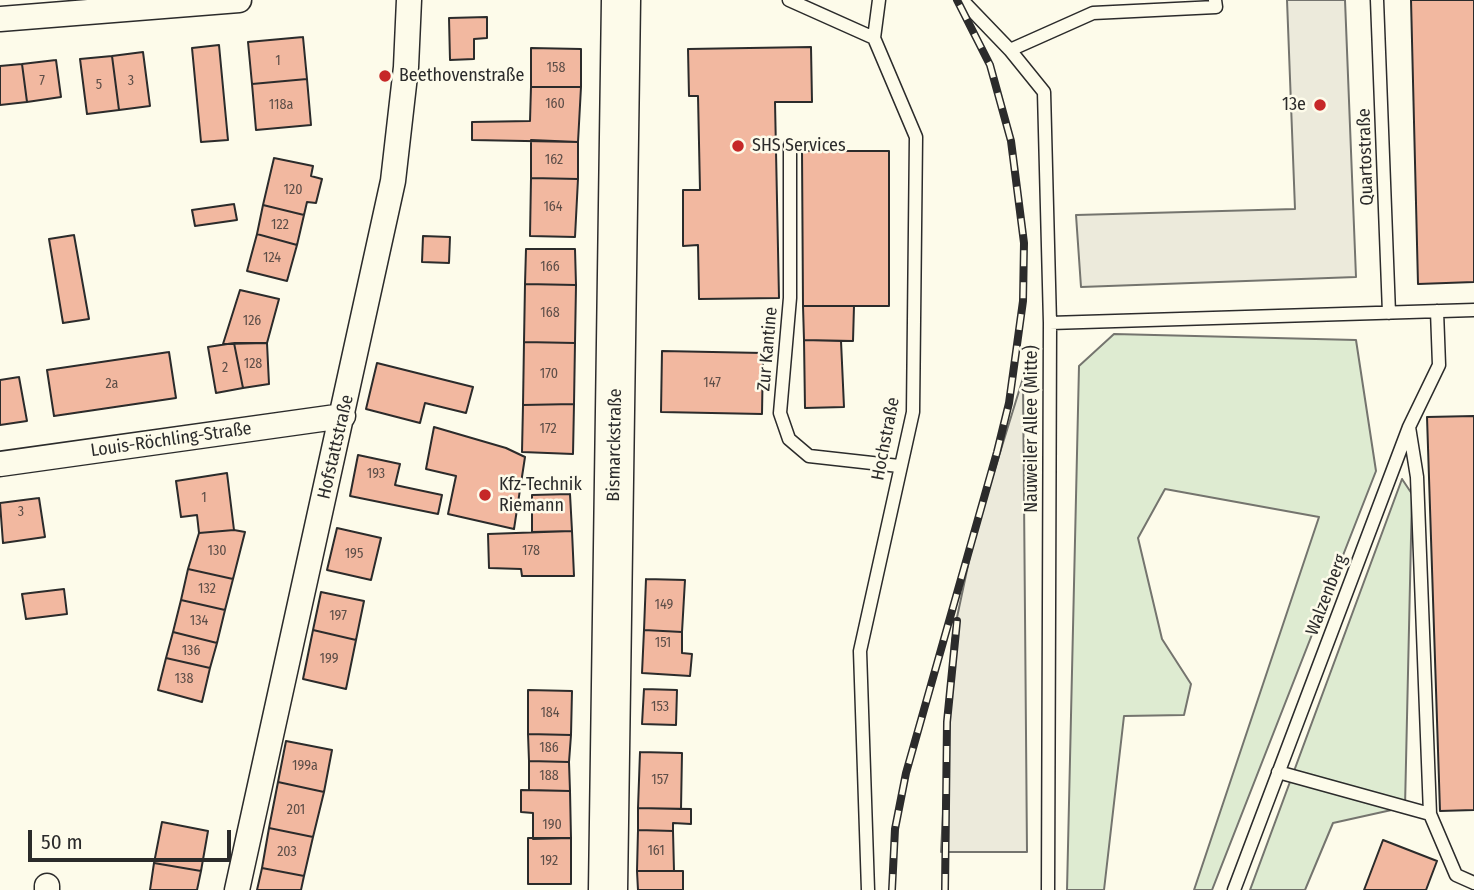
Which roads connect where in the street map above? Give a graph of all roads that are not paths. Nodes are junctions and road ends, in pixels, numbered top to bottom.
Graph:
1 (239, 0) edge
2 (409, 0) edge
3 (621, 0) edge
4 (789, 0) edge
5 (879, 0) edge
6 (962, 0) edge
7 (1216, 0) edge
8 (1377, 0) edge
9 (0, 19) edge
10 (874, 38) junction
11 (1010, 50) junction
12 (790, 145) dead end
13 (1474, 310) edge
14 (1437, 311) junction
15 (1389, 313) junction
16 (1050, 323) junction
17 (343, 416) junction
18 (1409, 427) junction
19 (0, 464) edge
20 (899, 466) junction
21 (1278, 772) junction
22 (1430, 814) junction
23 (1474, 883) edge
24 (237, 890) edge
25 (608, 890) edge
26 (868, 890) edge
27 (1048, 890) edge
28 (1234, 890) edge

1 - 9 street
2 - 17 street, Hofstattstraße
3 - 25 main road, Bismarckstraße
4 - 10 lane
5 - 10 lane
6 - 11 lane, Nauweiler Allee (Mitte)
7 - 11 lane
8 - 15 lane, Quartostraße
10 - 20 lane, Hochstraße
11 - 16 lane, Nauweiler Allee (Mitte)
12 - 20 lane, Zur Kantine
13 - 14 lane
14 - 15 lane
14 - 18 lane, Walzenberg
15 - 16 lane
16 - 27 lane, Nauweiler Allee (Mitte)
17 - 19 street, Louis-Röchling-Straße
17 - 24 street, Hofstattstraße
18 - 21 lane, Walzenberg
18 - 22 lane
20 - 26 lane, Hochstraße
21 - 22 lane
21 - 28 lane, Walzenberg
22 - 23 lane

